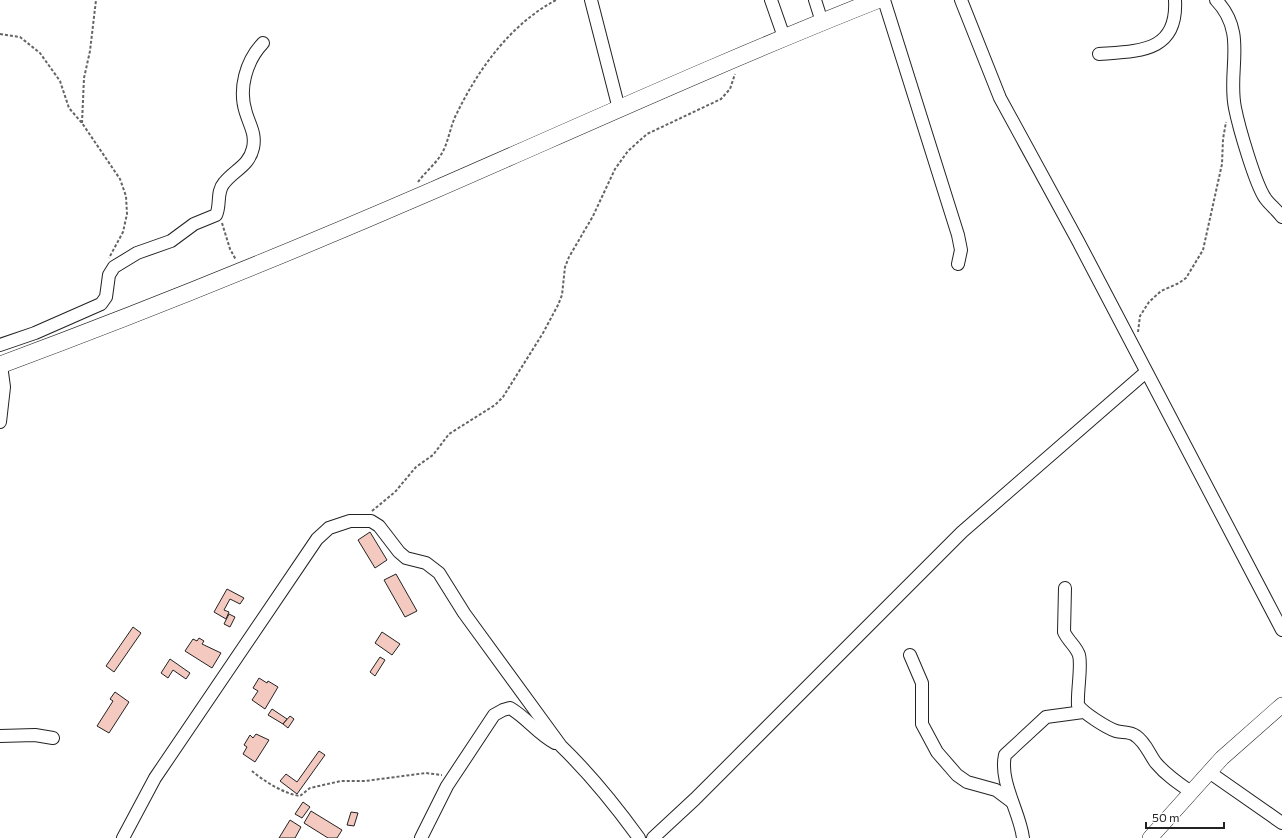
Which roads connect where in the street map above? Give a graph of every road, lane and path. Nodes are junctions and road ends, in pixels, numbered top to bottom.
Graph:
1 (96, 0) edge
2 (556, 0) edge
3 (591, 0) edge
4 (771, 0) edge
5 (815, 0) edge
6 (877, 0) edge
7 (884, 0) edge
8 (961, 0) edge
9 (1175, 0) edge
10 (1216, 0) edge
11 (822, 22) junction
12 (0, 34) edge
13 (784, 37) junction
14 (263, 43) dead end
15 (1099, 54) dead end
16 (737, 56) junction
17 (619, 109) junction
18 (1227, 117) dead end
19 (82, 123) junction
20 (416, 185) dead end
21 (217, 213) junction
22 (1282, 217) edge
23 (958, 264) dead end
24 (242, 269) junction
25 (109, 275) junction
26 (0, 345) edge
27 (1134, 348) junction
28 (0, 365) edge
29 (1146, 372) junction
30 (1, 403) edge
31 (0, 422) edge
32 (363, 520) junction
33 (1065, 588) dead end
34 (1282, 630) edge
35 (910, 655) dead end
36 (1282, 705) edge
37 (1082, 712) junction
38 (0, 736) edge
39 (53, 738) dead end
40 (561, 746) junction
41 (252, 772) dead end
42 (1210, 772) junction
43 (453, 776) junction
44 (1191, 792) junction
45 (1012, 802) junction
46 (1282, 823) edge
47 (123, 838) edge
48 (421, 838) edge
49 (639, 838) edge
50 (653, 838) edge
51 (1023, 838) edge
52 (1150, 838) edge

1 - 19 path
2 - 20 path
3 - 17 street
4 - 13 street
5 - 11 street
6 - 11 highway
7 - 23 street
8 - 27 street
9 - 15 street
10 - 22 street
11 - 13 highway
12 - 19 path
13 - 16 highway
14 - 21 street
16 - 17 highway
16 - 32 path
17 - 24 highway
18 - 27 path
19 - 25 path
21 - 24 path
21 - 25 street
24 - 28 highway
25 - 26 street
27 - 29 street
28 - 30 street
29 - 34 street
29 - 50 street
30 - 31 street
32 - 40 street
32 - 47 street
33 - 37 street
35 - 45 street
36 - 42 main road
37 - 44 street
37 - 45 street
38 - 39 street
40 - 43 street
40 - 49 street
41 - 43 path
42 - 44 main road
42 - 46 street
43 - 48 street
44 - 52 main road
45 - 51 street

